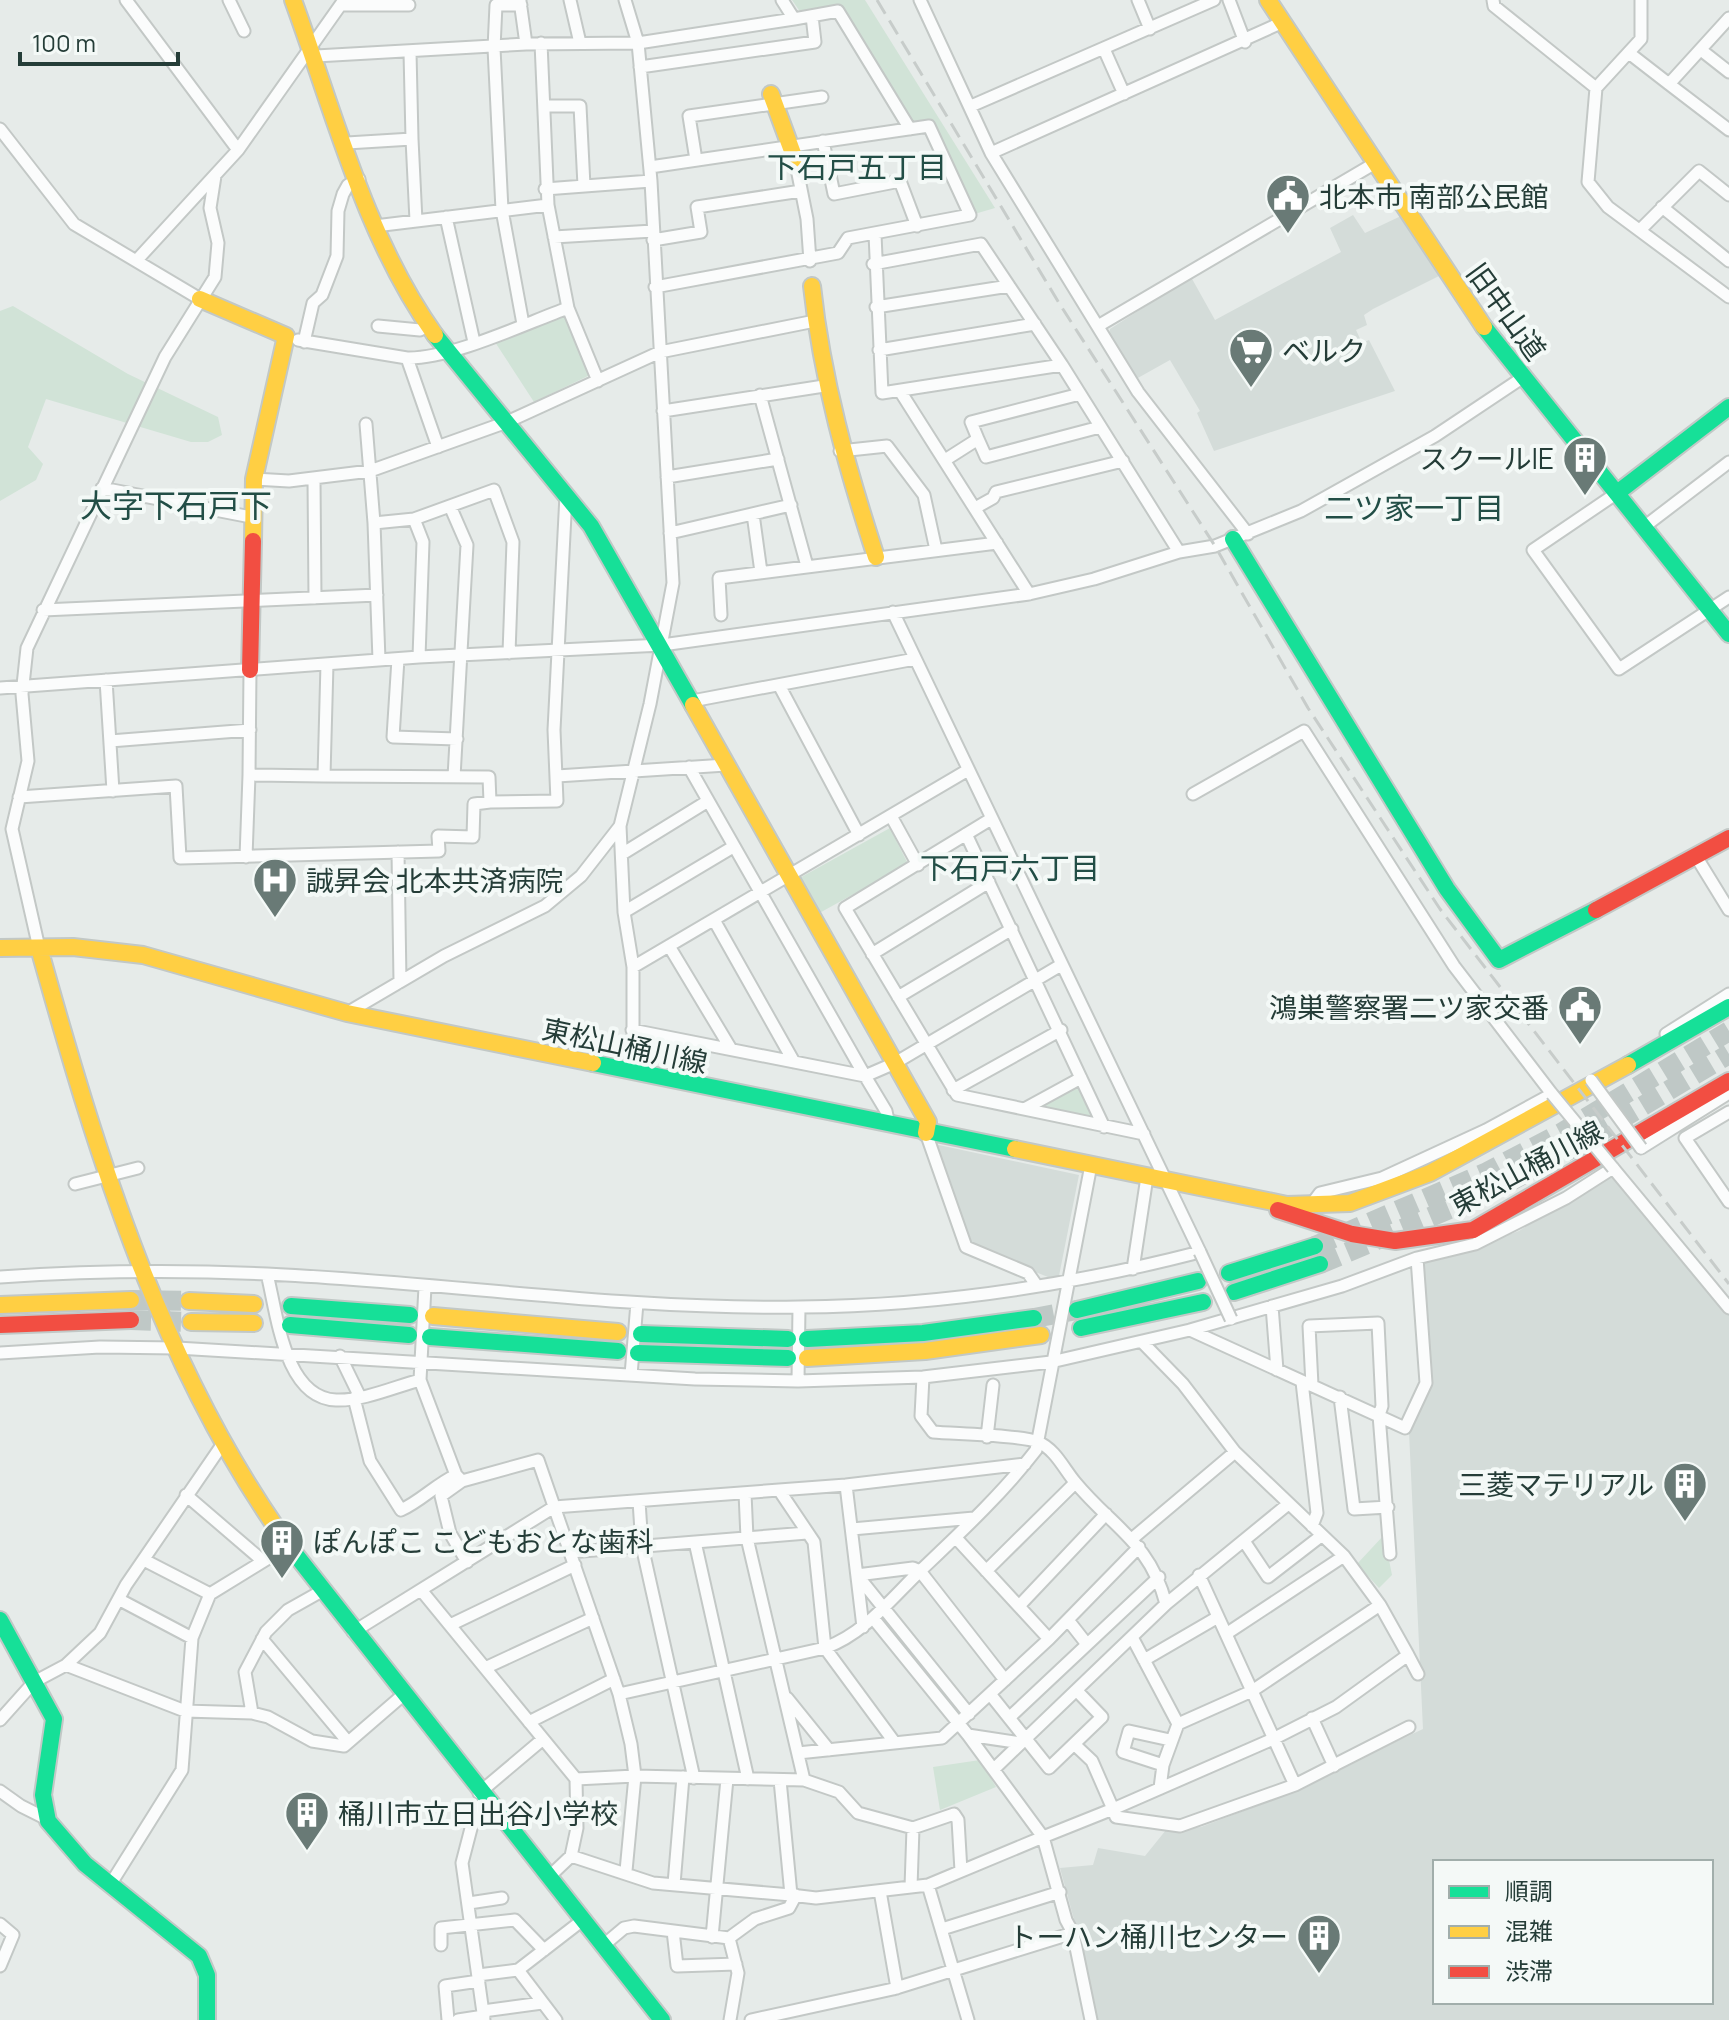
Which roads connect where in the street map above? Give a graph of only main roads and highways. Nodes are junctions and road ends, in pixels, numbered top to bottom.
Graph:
1 (293, 0) edge
2 (1268, 0) edge
3 (772, 98) road end
4 (794, 152) road end
5 (812, 286) dead end
6 (200, 299) road end
7 (1729, 407) edge
8 (1617, 493) junction
9 (1240, 537) road end
10 (876, 557) road end
11 (1729, 634) edge
12 (250, 670) road end
13 (1729, 838) edge
14 (0, 948) edge
15 (39, 948) junction
16 (1729, 1007) edge
17 (1729, 1081) edge
18 (926, 1133) junction
19 (1241, 1197) junction
20 (1315, 1246) tunnel mouth
21 (1320, 1264) tunnel mouth
22 (1229, 1273) dead end
23 (1198, 1281) dead end
24 (1234, 1292) dead end
25 (131, 1300) tunnel mouth
26 (189, 1301) tunnel mouth
27 (1203, 1302) dead end
28 (254, 1304) dead end
29 (0, 1305) edge
30 (291, 1306) dead end
31 (1077, 1310) tunnel mouth
32 (410, 1315) dead end
33 (433, 1316) dead end
34 (1034, 1318) tunnel mouth
35 (131, 1320) tunnel mouth
36 (191, 1322) tunnel mouth
37 (254, 1323) dead end
38 (0, 1325) edge
39 (290, 1325) dead end
40 (1081, 1328) tunnel mouth
41 (618, 1332) dead end
42 (641, 1334) dead end
43 (409, 1335) dead end
44 (1041, 1335) tunnel mouth
45 (430, 1337) dead end
46 (788, 1339) dead end
47 (807, 1339) dead end
48 (618, 1351) dead end
49 (638, 1353) dead end
50 (788, 1358) dead end
51 (807, 1358) dead end
52 (0, 1620) edge
53 (207, 2020) edge
54 (662, 2020) edge

1 - 18 main road
2 - 8 main road, 旧中山道
3 - 4 main road
5 - 10 main road
6 - 12 main road
7 - 8 main road
8 - 11 main road, 旧中山道
9 - 13 main road
14 - 15 main road, 東松山桶川線
15 - 18 main road, 東松山桶川線
15 - 54 main road
16 - 19 main road, 東松山桶川線
17 - 19 main road, 東松山桶川線
18 - 19 main road, 東松山桶川線
20 - 22 main road
21 - 24 main road
23 - 31 main road
25 - 29 main road
26 - 28 main road
27 - 40 main road
30 - 32 main road
33 - 41 main road
34 - 47 main road
35 - 38 main road
36 - 37 main road
39 - 43 main road
42 - 46 main road
44 - 51 main road
45 - 48 main road
49 - 50 main road
52 - 53 main road

